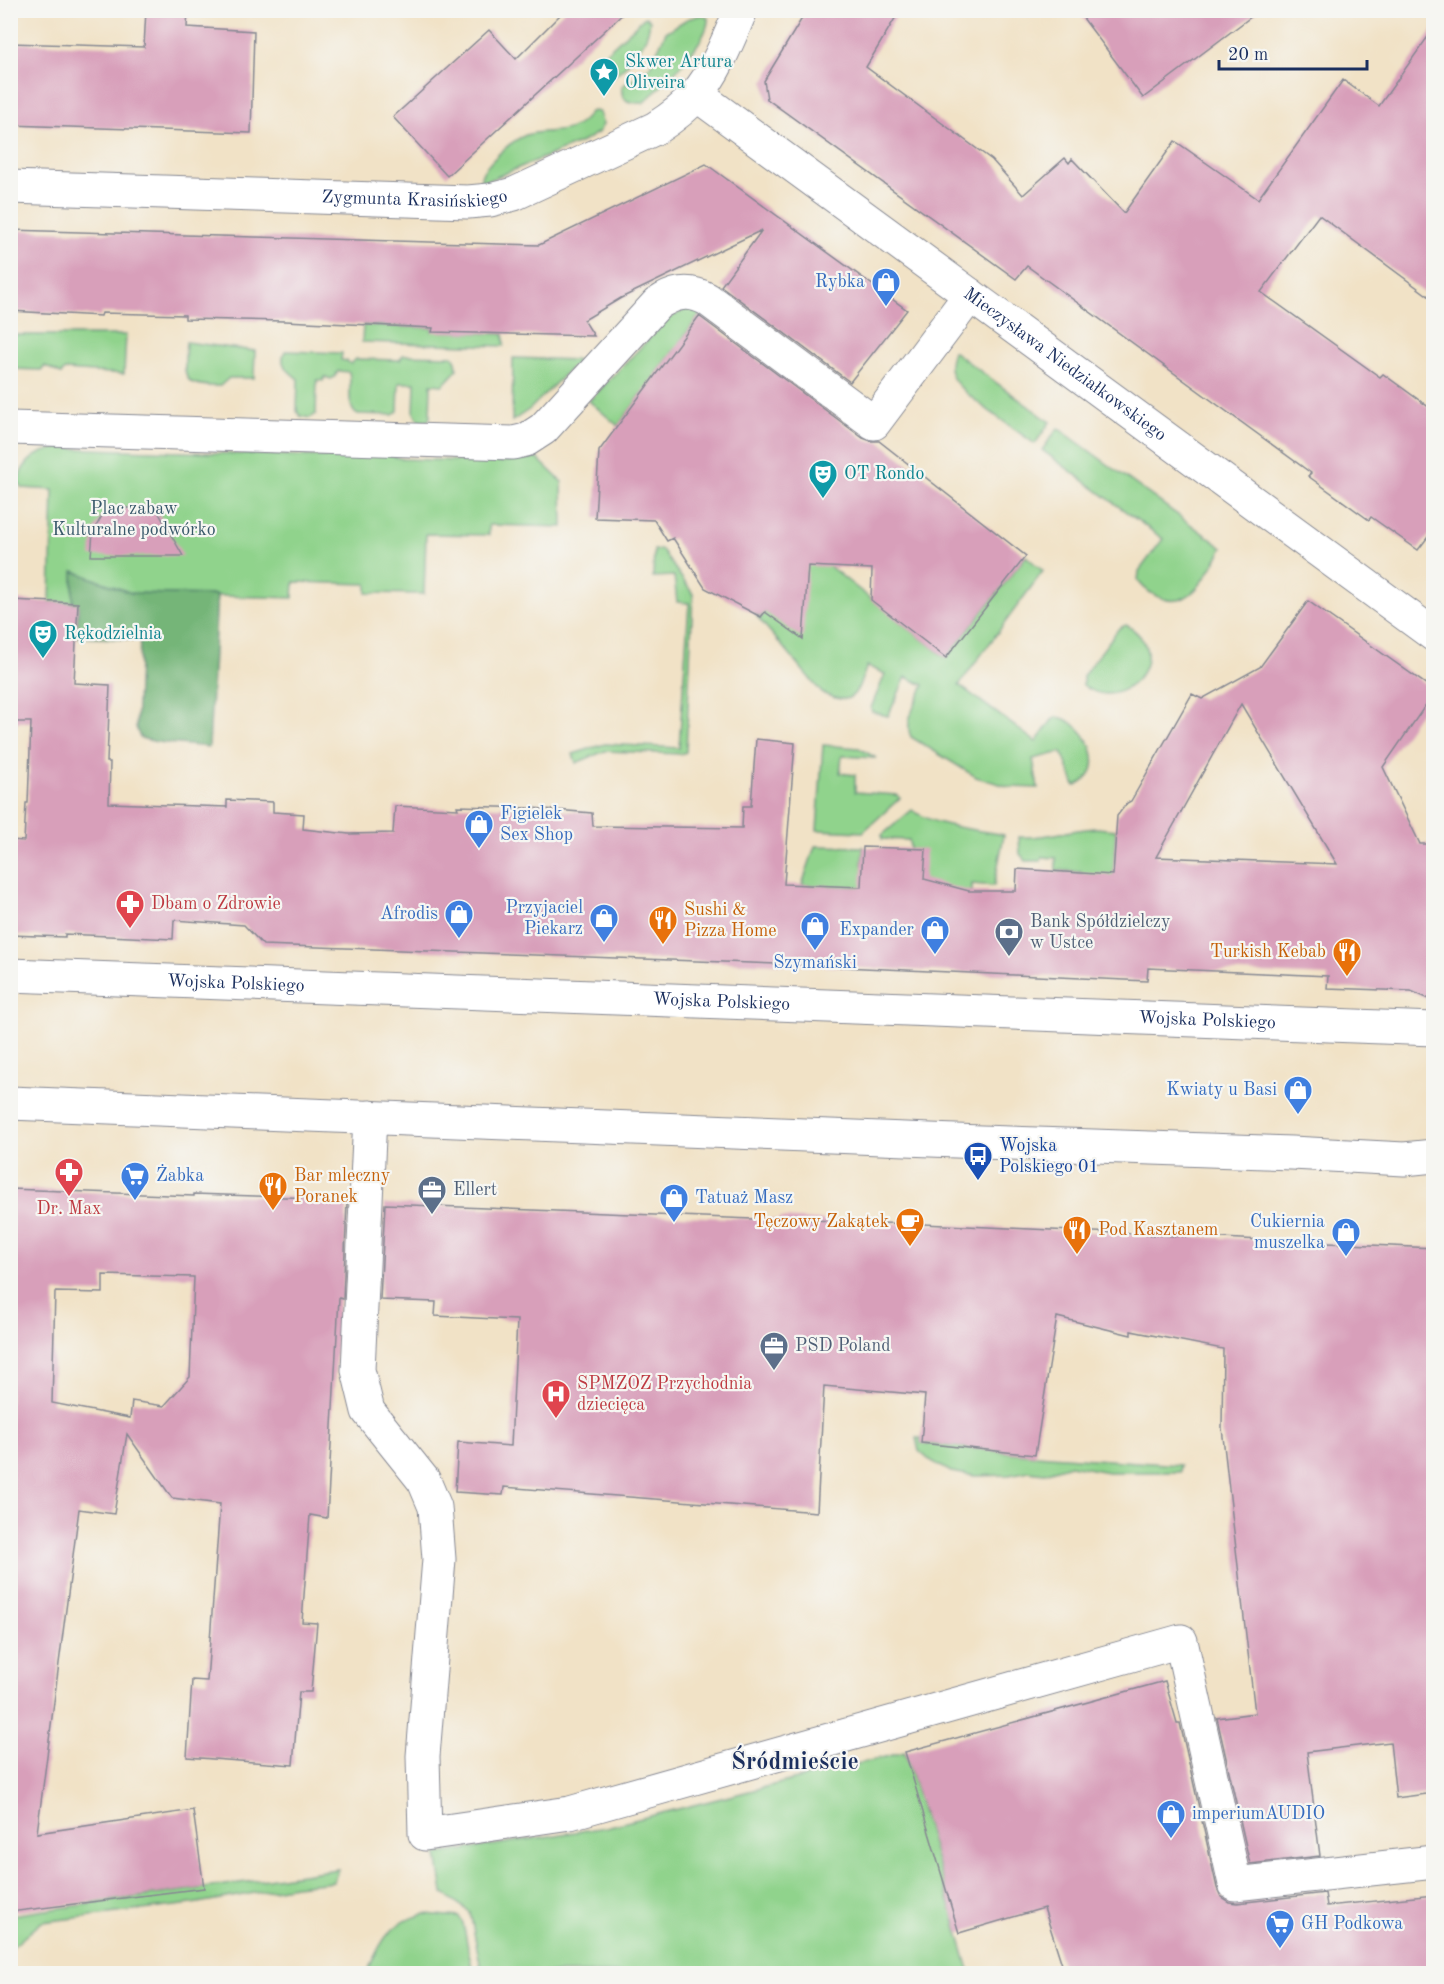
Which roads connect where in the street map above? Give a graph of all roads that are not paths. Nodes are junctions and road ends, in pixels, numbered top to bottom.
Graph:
1 (741, 10) edge
2 (697, 94) junction
3 (10, 187) edge
4 (970, 295) junction
5 (10, 428) edge
6 (1434, 635) edge
7 (10, 975) edge
8 (1434, 1029) edge
9 (10, 1103) edge
10 (370, 1117) junction
11 (1424, 1162) edge
12 (1434, 1862) edge

1 - 2 street, Zygmunta Krasińskiego
2 - 3 street, Zygmunta Krasińskiego
2 - 4 street, Mieczysława Niedziałkowskiego
4 - 5 street
4 - 6 street, Mieczysława Niedziałkowskiego
7 - 8 street, Wojska Polskiego
9 - 10 street
10 - 11 street
10 - 12 street

